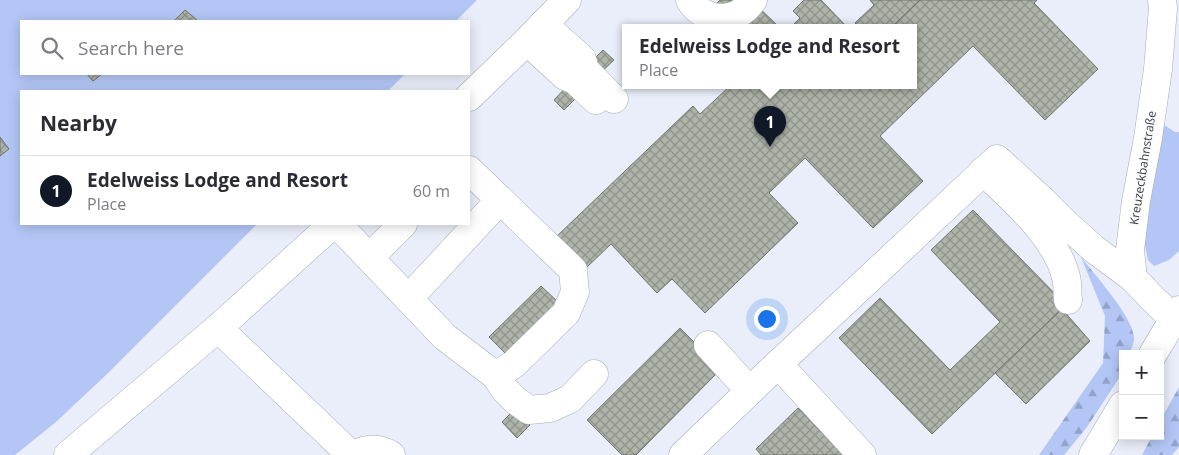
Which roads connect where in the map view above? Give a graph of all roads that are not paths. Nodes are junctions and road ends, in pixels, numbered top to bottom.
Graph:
1 (567, 0) edge
2 (690, 0) edge
3 (753, 0) edge
4 (1162, 0) edge
5 (535, 33) junction
6 (470, 96) edge
7 (609, 104) dead end
8 (470, 171) edge
9 (983, 171) junction
10 (500, 200) junction
11 (332, 225) edge
12 (338, 225) edge
13 (402, 225) edge
14 (370, 257) junction
15 (1133, 278) junction
16 (408, 298) junction
17 (1068, 300) dead end
18 (1176, 315) edge
19 (218, 328) junction
20 (708, 345) dead end
21 (1155, 350) edge
22 (778, 364) junction
23 (594, 374) dead end
24 (496, 376) junction
25 (750, 390) junction
26 (1119, 411) edge
27 (68, 455) edge
28 (351, 455) edge
29 (355, 455) edge
30 (391, 455) edge
31 (683, 455) edge
32 (862, 455) edge
33 (1092, 455) edge

1 - 5 street
2 - 3 street
4 - 15 street, Kreuzeckbahnstraße
5 - 6 street
5 - 7 street
8 - 10 street
9 - 15 street
9 - 17 street
9 - 22 street
10 - 16 street
10 - 24 street
11 - 19 street
12 - 14 street
13 - 14 street
14 - 16 street
15 - 18 street
16 - 24 street
18 - 21 street
19 - 27 street
19 - 28 street
20 - 25 street
22 - 25 street
22 - 32 street
23 - 24 street
25 - 31 street
26 - 33 street
29 - 30 street

